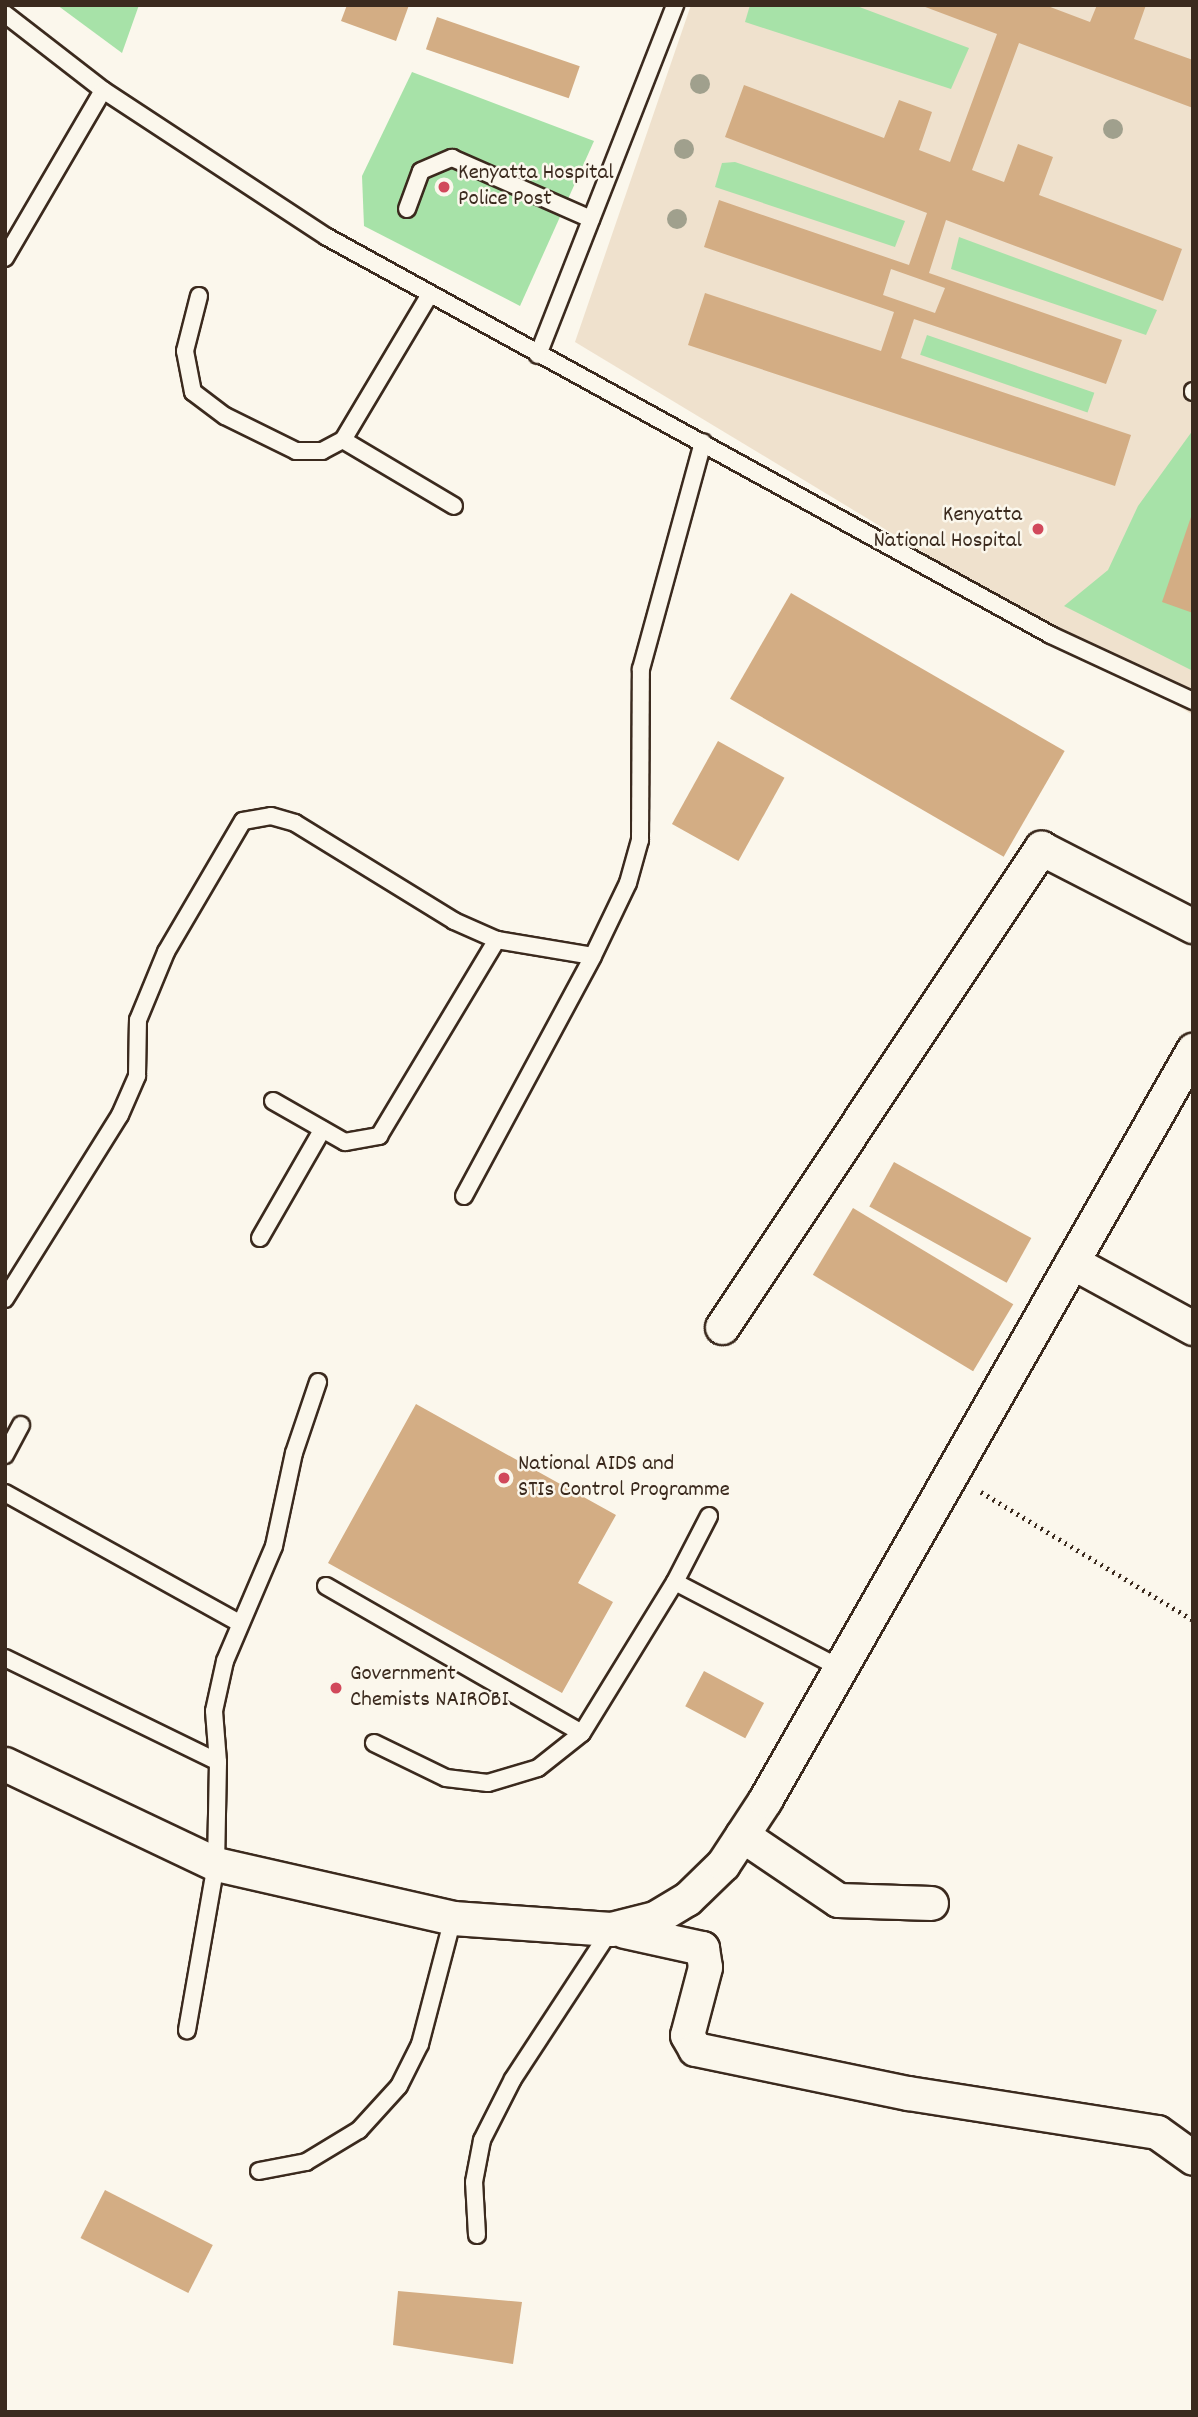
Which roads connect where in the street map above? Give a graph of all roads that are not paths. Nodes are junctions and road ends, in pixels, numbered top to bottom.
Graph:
1 (675, 5) edge
2 (5, 14) edge
3 (103, 90) junction
4 (407, 209) dead end
5 (591, 219) junction
6 (5, 258) edge
7 (430, 294) junction
8 (199, 296) dead end
9 (538, 355) junction
10 (343, 440) junction
11 (703, 442) junction
12 (454, 506) dead end
13 (1193, 701) edge
14 (1193, 926) edge
15 (497, 940) junction
16 (593, 956) junction
17 (1193, 1049) edge
18 (273, 1101) dead end
19 (323, 1130) junction
20 (464, 1196) dead end
21 (260, 1238) dead end
22 (1072, 1262) junction
23 (5, 1299) edge
24 (722, 1327) dead end
25 (1193, 1328) edge
26 (318, 1382) dead end
27 (21, 1425) dead end
28 (5, 1455) edge
29 (5, 1493) edge
30 (709, 1516) dead end
31 (675, 1582) junction
32 (326, 1586) dead end
33 (240, 1623) junction
34 (5, 1658) edge
35 (842, 1669) junction
36 (582, 1733) junction
37 (374, 1743) dead end
38 (218, 1762) junction
39 (5, 1765) edge
40 (742, 1835) junction
41 (216, 1864) junction
42 (930, 1903) dead end
43 (453, 1918) junction
44 (611, 1929) junction
45 (187, 2030) dead end
46 (1193, 2158) edge
47 (259, 2171) dead end
48 (477, 2235) dead end

1 - 5 lane
2 - 3 lane
3 - 6 lane
3 - 7 lane
4 - 5 lane
5 - 9 lane
7 - 9 lane
7 - 10 lane
8 - 10 lane
9 - 11 lane
10 - 12 lane
11 - 13 lane
11 - 16 lane
14 - 24 street
15 - 16 lane
15 - 19 lane
15 - 23 lane
16 - 20 lane
17 - 22 street
18 - 19 lane
19 - 21 lane
22 - 25 street
22 - 35 street
26 - 33 lane
27 - 28 lane
29 - 33 lane
30 - 31 lane
31 - 35 lane
31 - 36 lane
32 - 36 lane
33 - 38 lane
34 - 38 lane
35 - 40 street
36 - 37 lane
38 - 41 lane
39 - 41 street
40 - 42 street
40 - 44 street
41 - 43 street
41 - 45 lane
43 - 44 street
43 - 47 lane
44 - 46 street
44 - 48 lane

